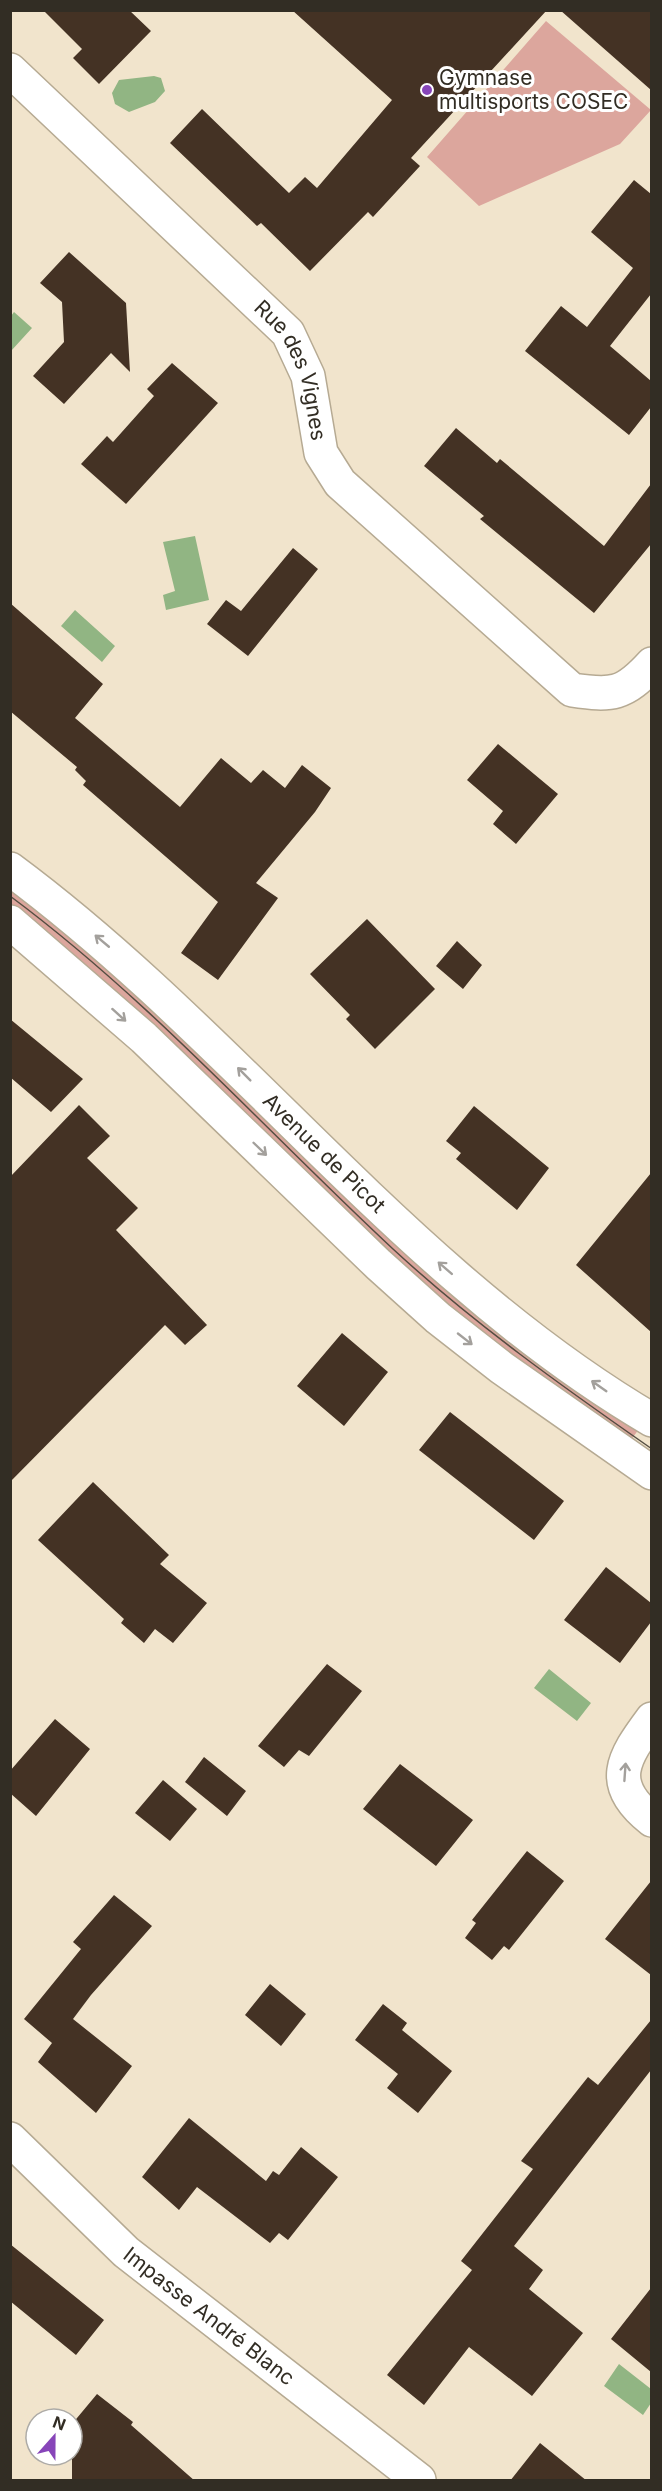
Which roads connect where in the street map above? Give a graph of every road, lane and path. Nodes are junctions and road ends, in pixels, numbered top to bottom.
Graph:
1 (10, 70) edge
2 (651, 663) edge
3 (10, 869) edge
4 (10, 922) edge
5 (651, 1420) edge
6 (651, 1473) edge
7 (651, 1719) edge
8 (651, 1820) edge
9 (10, 2139) edge
10 (419, 2481) edge

1 - 2 street, Rue des Vignes
5 -> 3 street, Avenue de Picot
4 -> 6 street, Avenue de Picot
8 -> 7 street
9 - 10 street, Impasse André Blanc

